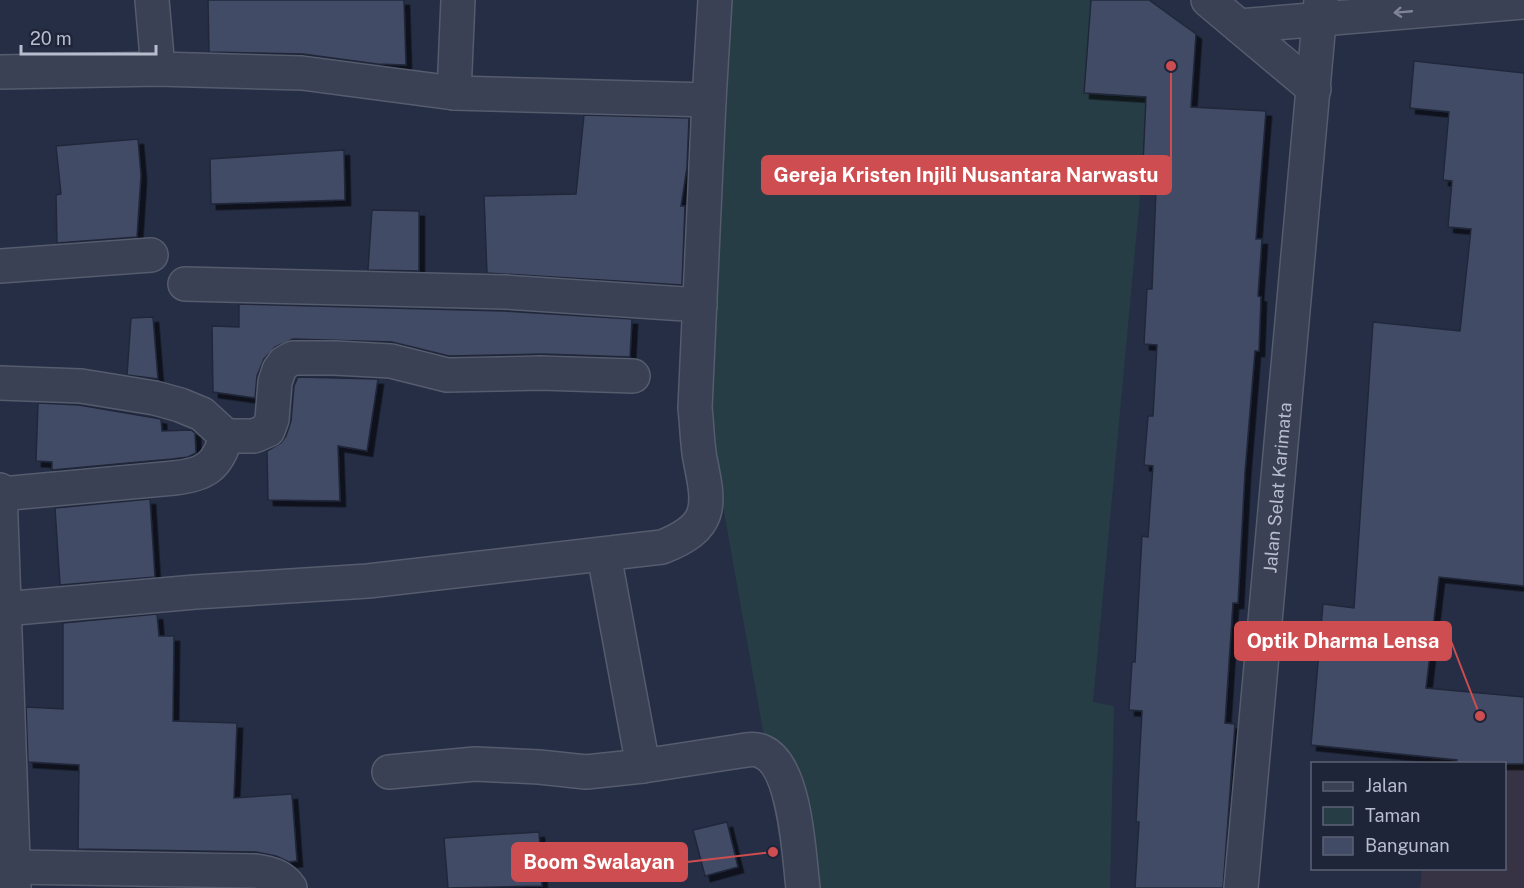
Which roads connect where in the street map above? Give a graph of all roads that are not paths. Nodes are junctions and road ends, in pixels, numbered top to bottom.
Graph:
1 (152, 0) edge
2 (458, 0) edge
3 (715, 0) edge
4 (1208, 0) edge
5 (1524, 2) edge
6 (1320, 10) edge
7 (1239, 26) junction
8 (158, 69) junction
9 (0, 72) edge
10 (1314, 89) junction
11 (454, 93) junction
12 (709, 100) junction
13 (151, 255) dead end
14 (0, 266) edge
15 (185, 284) dead end
16 (700, 305) junction
17 (633, 376) dead end
18 (0, 383) edge
19 (226, 436) junction
20 (0, 492) edge
21 (604, 555) junction
22 (4, 609) junction
23 (643, 766) junction
24 (389, 772) dead end
25 (13, 878) edge
26 (290, 888) edge
27 (803, 888) edge
28 (1241, 888) edge

1 - 8 street
2 - 11 street
3 - 12 street
4 - 7 street
5 -> 6 street
6 - 7 street
6 - 10 street, Jalan Selat Karimata
7 - 10 street
8 - 9 street
8 - 11 street
10 - 28 street, Jalan Selat Karimata
11 - 12 street
12 - 16 street
13 - 14 street
15 - 16 street
16 - 21 street
17 - 19 street
18 - 19 street
19 - 20 street
20 - 22 street
21 - 22 street
21 - 23 street
22 - 25 street
23 - 24 street
23 - 27 street
25 - 26 street

